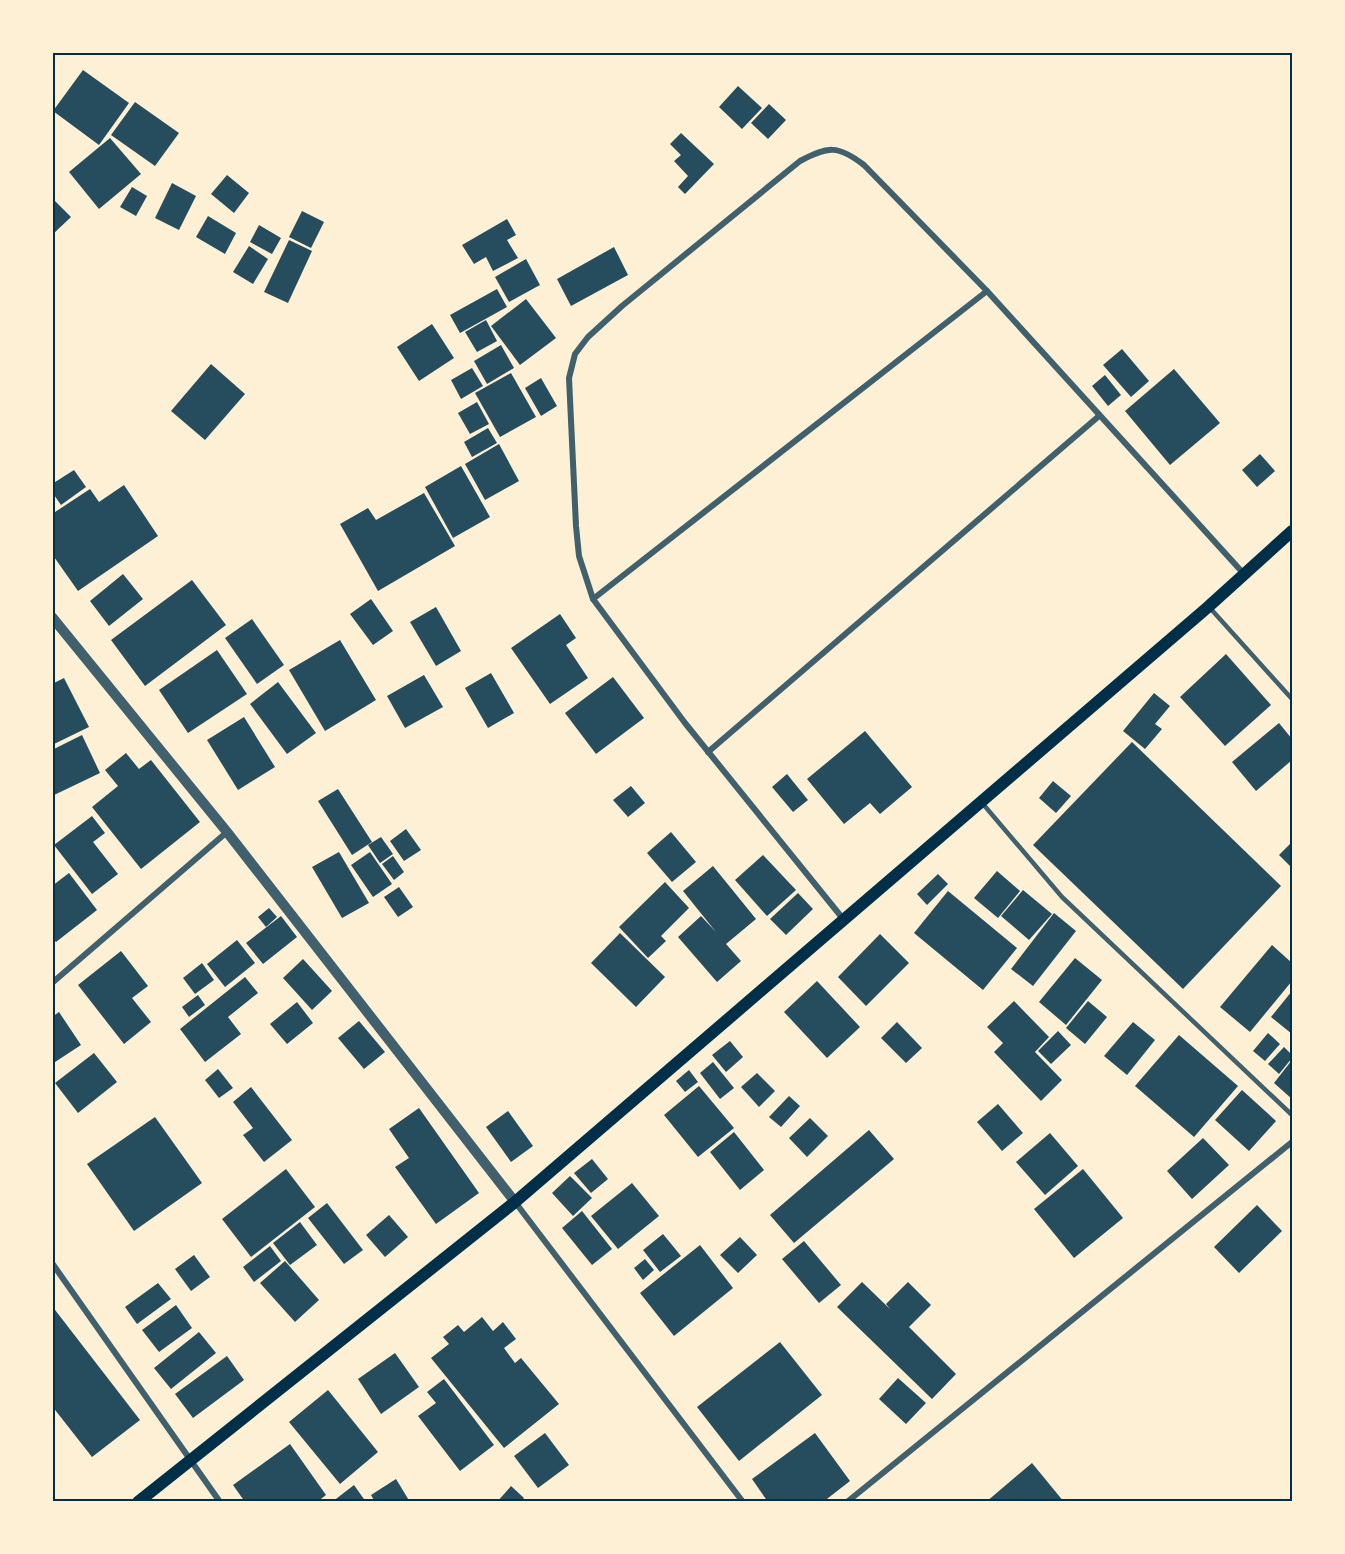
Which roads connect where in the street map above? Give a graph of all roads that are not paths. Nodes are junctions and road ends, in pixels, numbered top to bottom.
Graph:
1 (987, 291) junction
2 (1099, 416) junction
3 (1293, 531) edge
4 (1244, 574) junction
5 (593, 599) junction
6 (1208, 607) junction
7 (52, 617) edge
8 (1293, 699) edge
9 (708, 752) junction
10 (981, 802) junction
11 (227, 832) junction
12 (843, 920) junction
13 (52, 983) edge
14 (1293, 1114) edge
15 (1293, 1142) edge
16 (515, 1202) junction
17 (52, 1263) edge
18 (191, 1458) junction
19 (138, 1502) edge
20 (220, 1502) edge
21 (743, 1502) edge
22 (847, 1502) edge

1 - 2 street
1 - 5 street
1 - 5 street
2 - 4 street
2 - 9 street
3 - 4 main road
4 - 6 main road
5 - 9 street
6 - 8 lane
6 - 10 main road
7 - 11 street
9 - 12 street
10 - 12 main road
10 - 14 lane
11 - 13 street
11 - 16 street
12 - 16 main road
15 - 22 street
16 - 18 main road
16 - 21 street
17 - 18 street
18 - 19 main road
18 - 20 street

